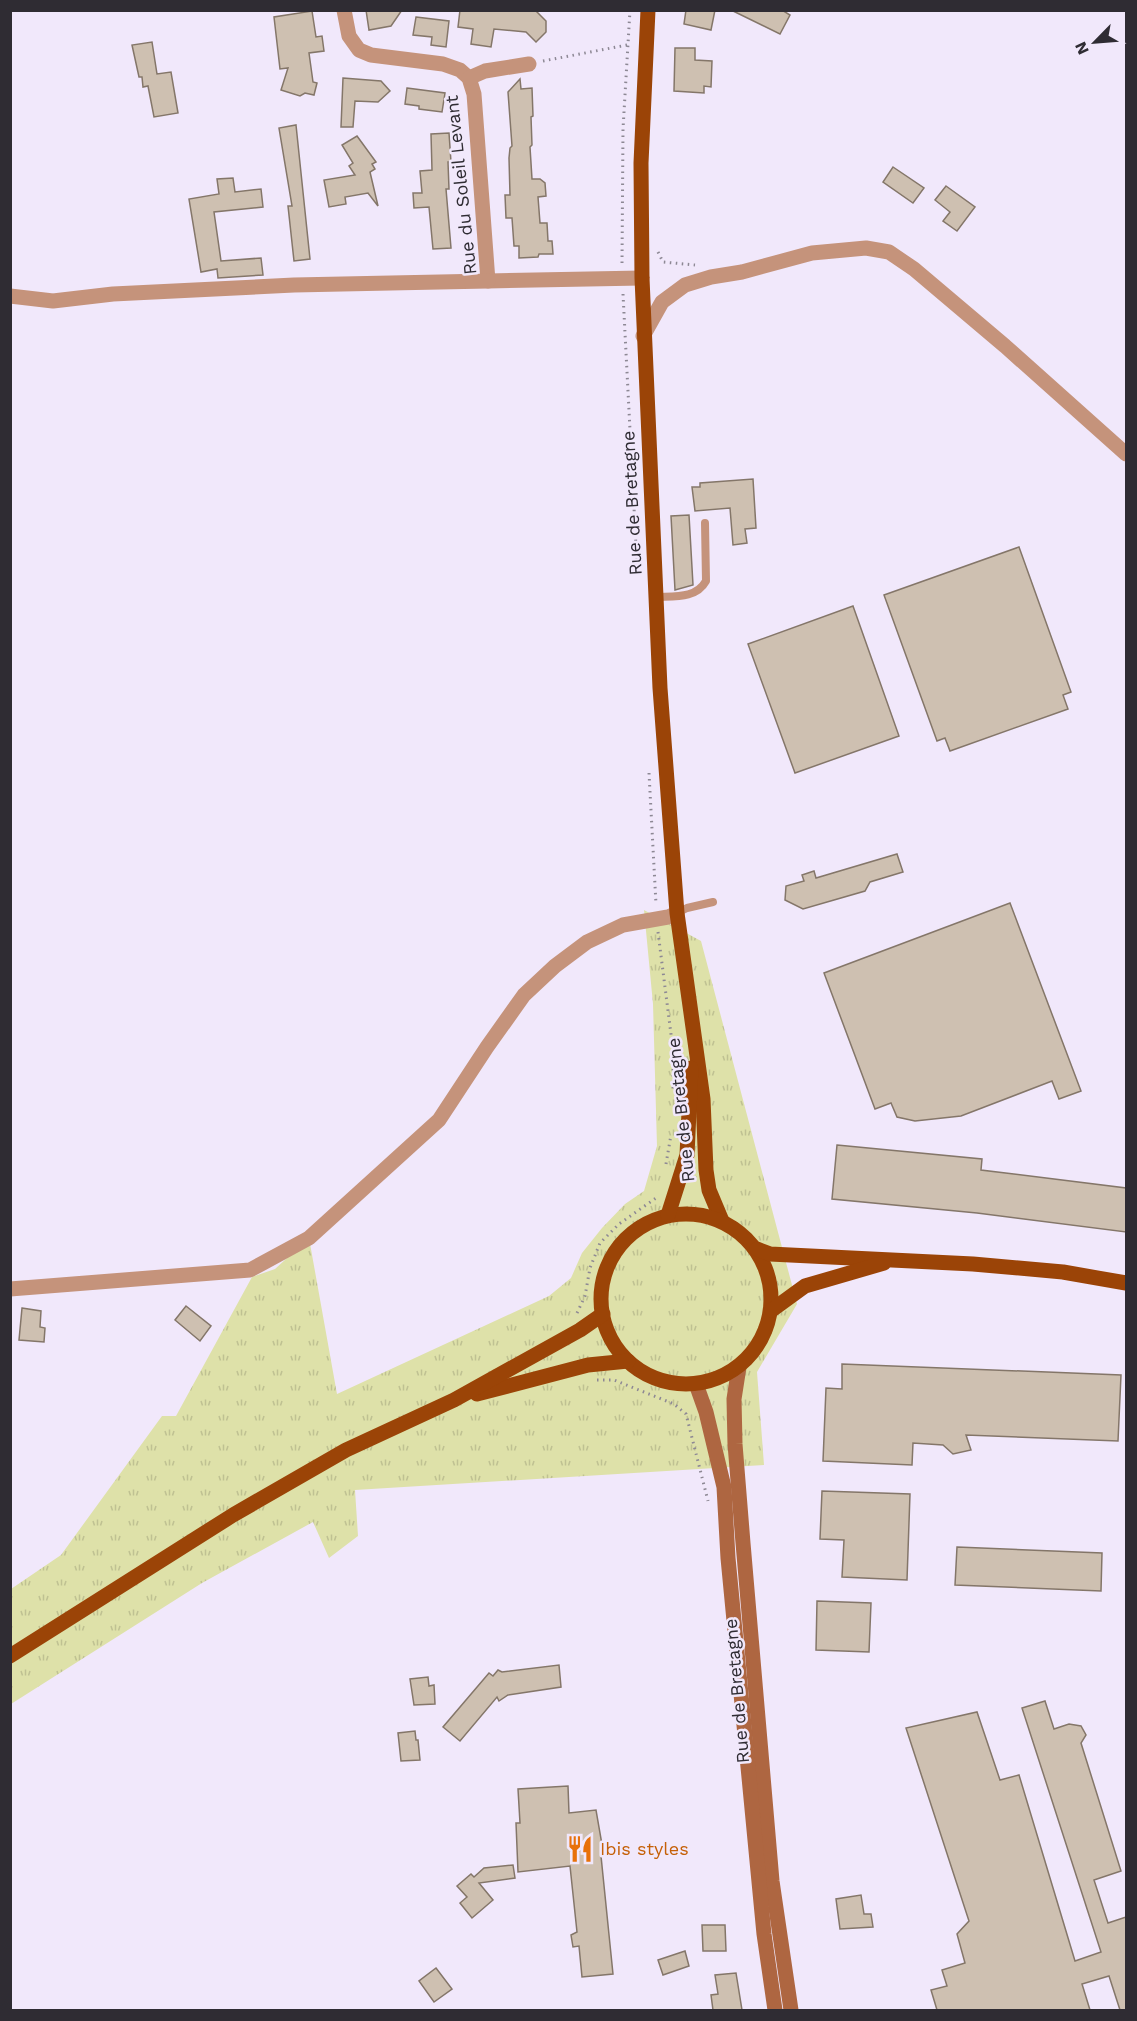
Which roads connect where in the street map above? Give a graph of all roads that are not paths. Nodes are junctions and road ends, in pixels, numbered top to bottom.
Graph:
1 (344, 10) edge
2 (648, 10) edge
3 (529, 64) road end
4 (469, 78) junction
5 (642, 278) junction
6 (488, 281) junction
7 (10, 296) edge
8 (643, 336) junction
9 (1126, 454) edge
10 (705, 523) dead end
11 (656, 597) junction
12 (713, 902) dead end
13 (677, 913) junction
14 (687, 993) junction
15 (668, 1215) junction
16 (722, 1221) junction
17 (757, 1249) junction
18 (893, 1261) junction
19 (1126, 1283) edge
20 (10, 1289) edge
21 (772, 1310) junction
22 (603, 1314) junction
23 (628, 1361) junction
24 (739, 1367) junction
25 (696, 1384) junction
26 (454, 1400) junction
27 (10, 1656) edge
28 (775, 2010) edge
29 (790, 2010) edge

1 - 4 street, Rue du Soleil Levant
2 - 5 main road, Rue de Bretagne
3 - 4 street, Rue du Soleil Levant
4 - 6 street, Rue du Soleil Levant
5 - 6 street, Rue du Soleil Levant
5 - 8 main road, Rue de Bretagne
6 - 7 street
8 - 9 street
8 - 11 main road, Rue de Bretagne
10 - 11 lane
11 - 13 main road, Rue de Bretagne
12 - 13 lane
13 - 14 main road, Rue de Bretagne
13 - 20 street
14 - 15 main road, Rue de Bretagne
14 - 16 main road, Rue de Bretagne
15 - 16 main road
15 - 22 main road
16 - 17 main road
17 - 18 main road
17 - 21 main road
18 - 19 main road
18 - 21 main road
21 - 24 main road
22 - 23 main road
22 - 26 main road
23 - 25 main road
23 - 26 main road
24 - 25 main road
24 - 29 main road, Rue de Bretagne
25 - 28 main road, Rue de Bretagne
26 - 27 main road

